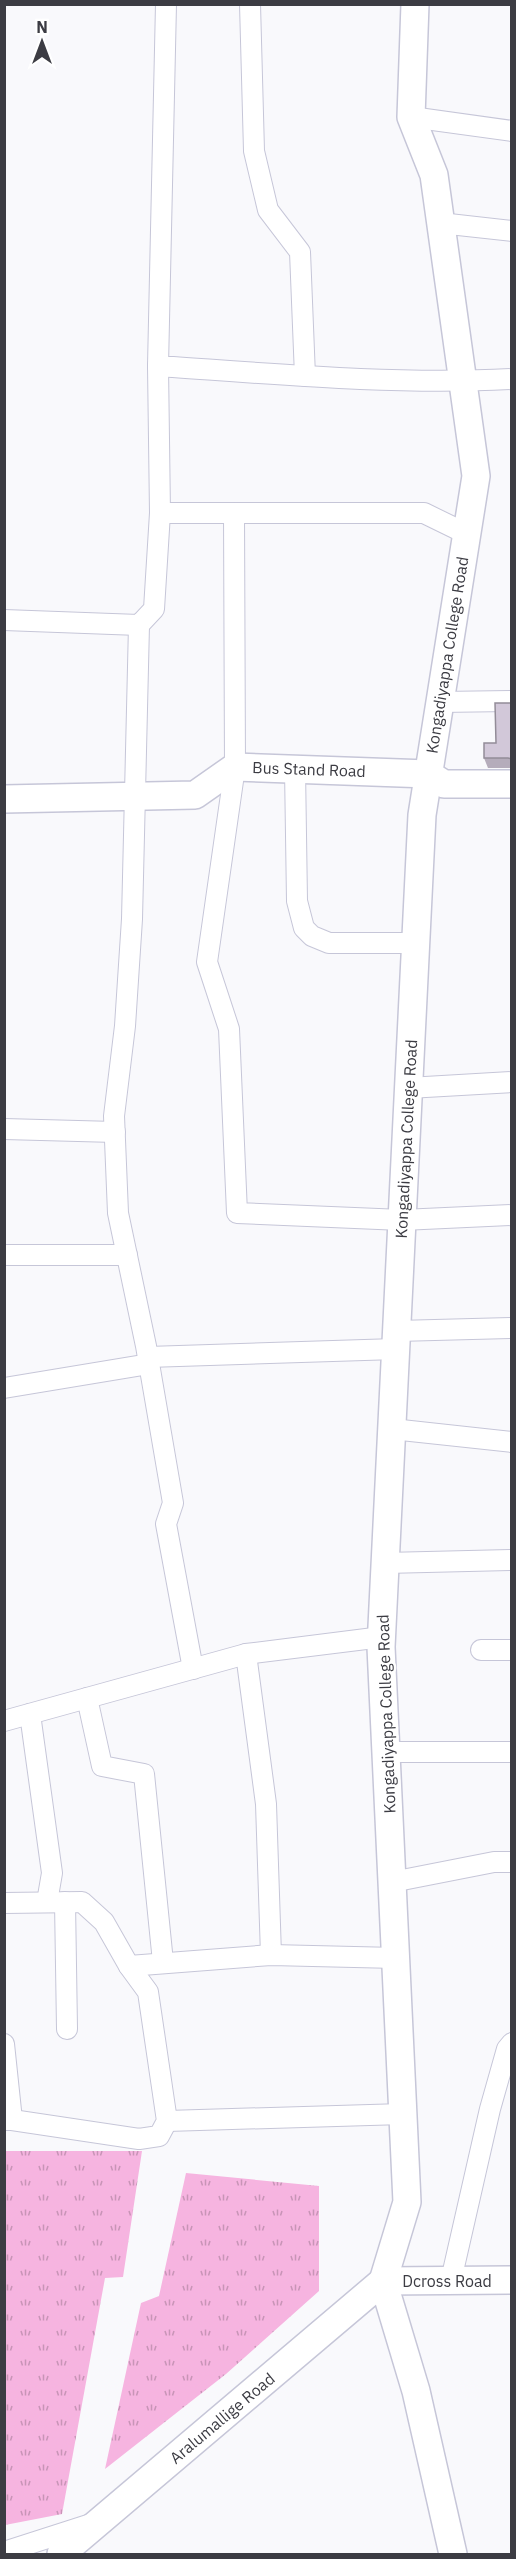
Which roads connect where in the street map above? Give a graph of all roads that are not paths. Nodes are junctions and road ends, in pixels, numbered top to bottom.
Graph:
1 (166, 4) edge
2 (250, 4) edge
3 (416, 4) edge
4 (411, 117) junction
5 (512, 131) edge
6 (440, 223) junction
7 (512, 231) edge
8 (158, 366) junction
9 (305, 376) junction
10 (512, 379) edge
11 (463, 381) junction
12 (160, 513) junction
13 (234, 513) junction
14 (467, 534) junction
15 (4, 620) edge
16 (139, 625) junction
17 (512, 701) edge
18 (440, 702) junction
19 (235, 767) junction
20 (295, 769) junction
21 (428, 774) junction
22 (512, 784) edge
23 (135, 796) junction
24 (4, 799) edge
25 (416, 943) junction
26 (512, 1082) edge
27 (408, 1088) junction
28 (4, 1129) edge
29 (115, 1132) junction
30 (512, 1215) edge
31 (402, 1220) junction
32 (4, 1255) edge
33 (127, 1255) junction
34 (512, 1328) edge
35 (396, 1340) junction
36 (149, 1361) junction
37 (4, 1388) edge
38 (392, 1429) junction
39 (512, 1442) edge
40 (512, 1560) edge
41 (385, 1563) junction
42 (382, 1636) junction
43 (481, 1650) dead end
44 (512, 1650) edge
45 (246, 1654) junction
46 (193, 1669) junction
47 (87, 1698) junction
48 (30, 1714) junction
49 (4, 1721) edge
50 (386, 1752) junction
51 (512, 1752) edge
52 (512, 1862) edge
53 (392, 1882) junction
54 (56, 1902) junction
55 (4, 1903) edge
56 (271, 1955) junction
57 (396, 1958) junction
58 (163, 1962) junction
59 (129, 1966) junction
60 (67, 2029) dead end
61 (512, 2043) edge
62 (4, 2044) edge
63 (403, 2114) junction
64 (8, 2120) edge
65 (167, 2121) junction
66 (451, 2280) junction
67 (512, 2280) edge
68 (383, 2281) junction
69 (99, 2522) junction
70 (4, 2552) edge
71 (61, 2554) edge
72 (453, 2554) edge

1 - 8 street
2 - 9 street
3 - 4 street, Kongadiyappa College Road
4 - 5 street
4 - 6 street, Kongadiyappa College Road
6 - 7 street
6 - 11 street, Kongadiyappa College Road
8 - 9 street
8 - 12 street
9 - 11 street
10 - 11 street
11 - 14 street, Kongadiyappa College Road
12 - 13 street
12 - 16 street
13 - 14 street
13 - 19 street
14 - 18 street, Kongadiyappa College Road
15 - 16 street
16 - 23 street
17 - 18 street
18 - 21 street, Kongadiyappa College Road
19 - 20 street, Bus Stand Road
19 - 23 street, Bus Stand Road
19 - 31 street
20 - 21 street, Bus Stand Road
20 - 25 street
21 - 22 street, Bus Stand Road
21 - 25 street, Kongadiyappa College Road
23 - 24 street, Bus Stand Road
23 - 29 street
25 - 27 street, Kongadiyappa College Road
26 - 27 street
27 - 31 street, Kongadiyappa College Road
28 - 29 street
29 - 33 street
30 - 31 street
31 - 35 street, Kongadiyappa College Road
32 - 33 street
33 - 36 street
34 - 35 street
35 - 36 street
35 - 38 street, Kongadiyappa College Road
36 - 37 street
36 - 46 street
38 - 39 street
38 - 41 street, Kongadiyappa College Road
40 - 41 street
41 - 42 street, Kongadiyappa College Road
42 - 45 street
42 - 50 street, Kongadiyappa College Road
43 - 44 street
45 - 46 street
45 - 56 street
46 - 47 street
47 - 48 street
47 - 58 street
48 - 49 street
48 - 54 street
50 - 51 street
50 - 53 street, Kongadiyappa College Road
52 - 53 street
53 - 57 street, Kongadiyappa College Road
54 - 55 street
54 - 59 street
54 - 60 street
56 - 57 street
56 - 58 street
57 - 63 street, Kongadiyappa College Road
58 - 59 street
59 - 65 street
61 - 66 street
62 - 64 street
63 - 65 street
63 - 68 street, Kongadiyappa College Road
64 - 65 street
66 - 67 street, Dcross Road
66 - 68 street, Dcross Road
68 - 69 street, Aralumallige Road
68 - 72 street
69 - 70 street
69 - 71 street, Aralumallige Road

